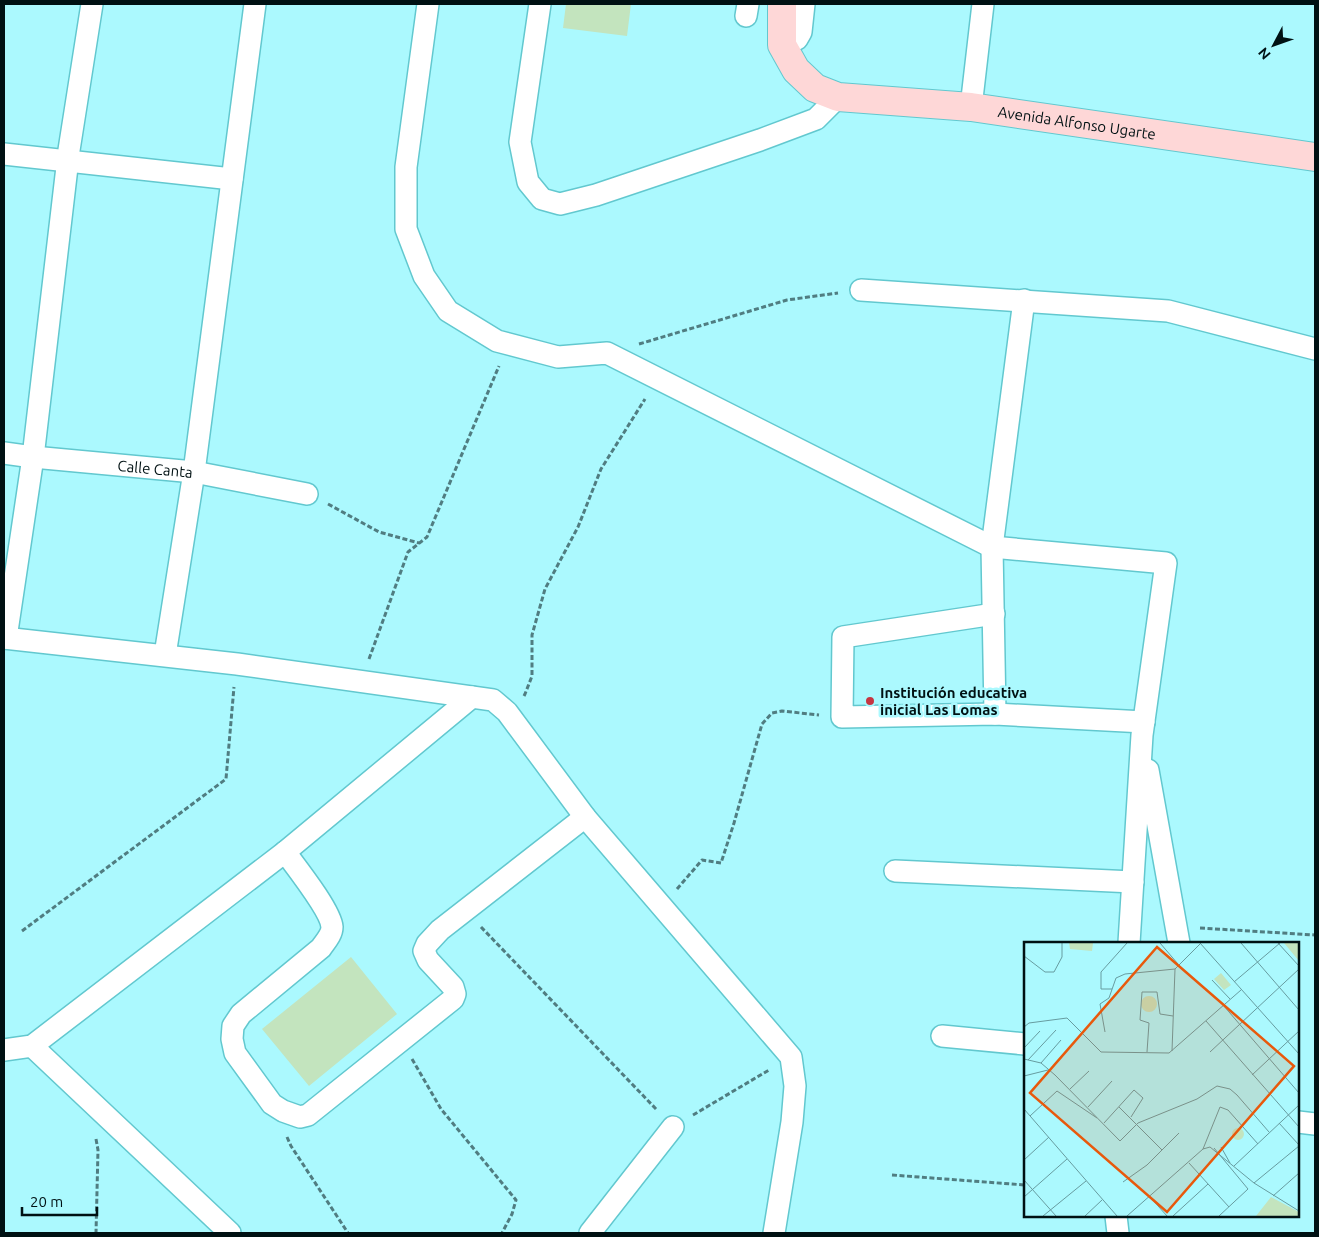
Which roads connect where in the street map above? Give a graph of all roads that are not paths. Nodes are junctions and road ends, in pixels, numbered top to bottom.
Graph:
1 (92, 4) edge
2 (255, 4) edge
3 (428, 4) edge
4 (540, 4) edge
5 (782, 4) edge
6 (804, 4) edge
7 (983, 4) edge
8 (782, 45) junction
9 (838, 97) junction
10 (971, 107) junction
11 (4, 154) edge
12 (1315, 157) edge
13 (68, 161) junction
14 (232, 179) junction
15 (861, 290) road end
16 (1024, 300) junction
17 (1315, 349) edge
18 (4, 453) edge
19 (34, 457) junction
20 (194, 472) junction
21 (307, 494) road end
22 (992, 547) junction
23 (994, 614) junction
24 (5, 638) edge
25 (165, 655) junction
26 (472, 698) junction
27 (995, 714) junction
28 (1143, 728) junction
29 (586, 816) junction
30 (285, 852) junction
31 (895, 871) dead end
32 (1133, 882) junction
33 (1129, 942) edge
34 (1178, 942) edge
35 (942, 1036) dead end
36 (1024, 1044) edge
37 (32, 1046) junction
38 (4, 1050) edge
39 (1299, 1122) edge
40 (1315, 1124) edge
41 (673, 1127) road end
42 (1116, 1217) edge
43 (230, 1233) edge
44 (590, 1233) edge
45 (774, 1233) edge
46 (1118, 1233) edge

1 - 13 street
2 - 14 street
3 - 22 street
4 - 9 street
5 - 8 street
6 - 8 street
7 - 10 street
8 - 9 street, Avenida Alfonso Ugarte
9 - 10 street, Avenida Alfonso Ugarte
10 - 12 street, Avenida Alfonso Ugarte
11 - 13 street
13 - 14 street
13 - 19 street
14 - 20 street
15 - 16 street
16 - 17 street
16 - 22 street
18 - 19 street, Calle Canta
19 - 20 street, Calle Canta
19 - 24 street
20 - 21 street, Calle Canta
20 - 25 street
22 - 23 street
22 - 28 street
23 - 27 street
23 - 27 street
24 - 25 street
25 - 26 street
26 - 29 street
26 - 30 street
27 - 28 street
28 - 32 street
28 - 34 street
29 - 30 street
29 - 45 street
30 - 37 street
31 - 32 street
32 - 33 street
35 - 36 street
37 - 38 street
37 - 43 street
39 - 40 street
41 - 44 street
42 - 46 street

